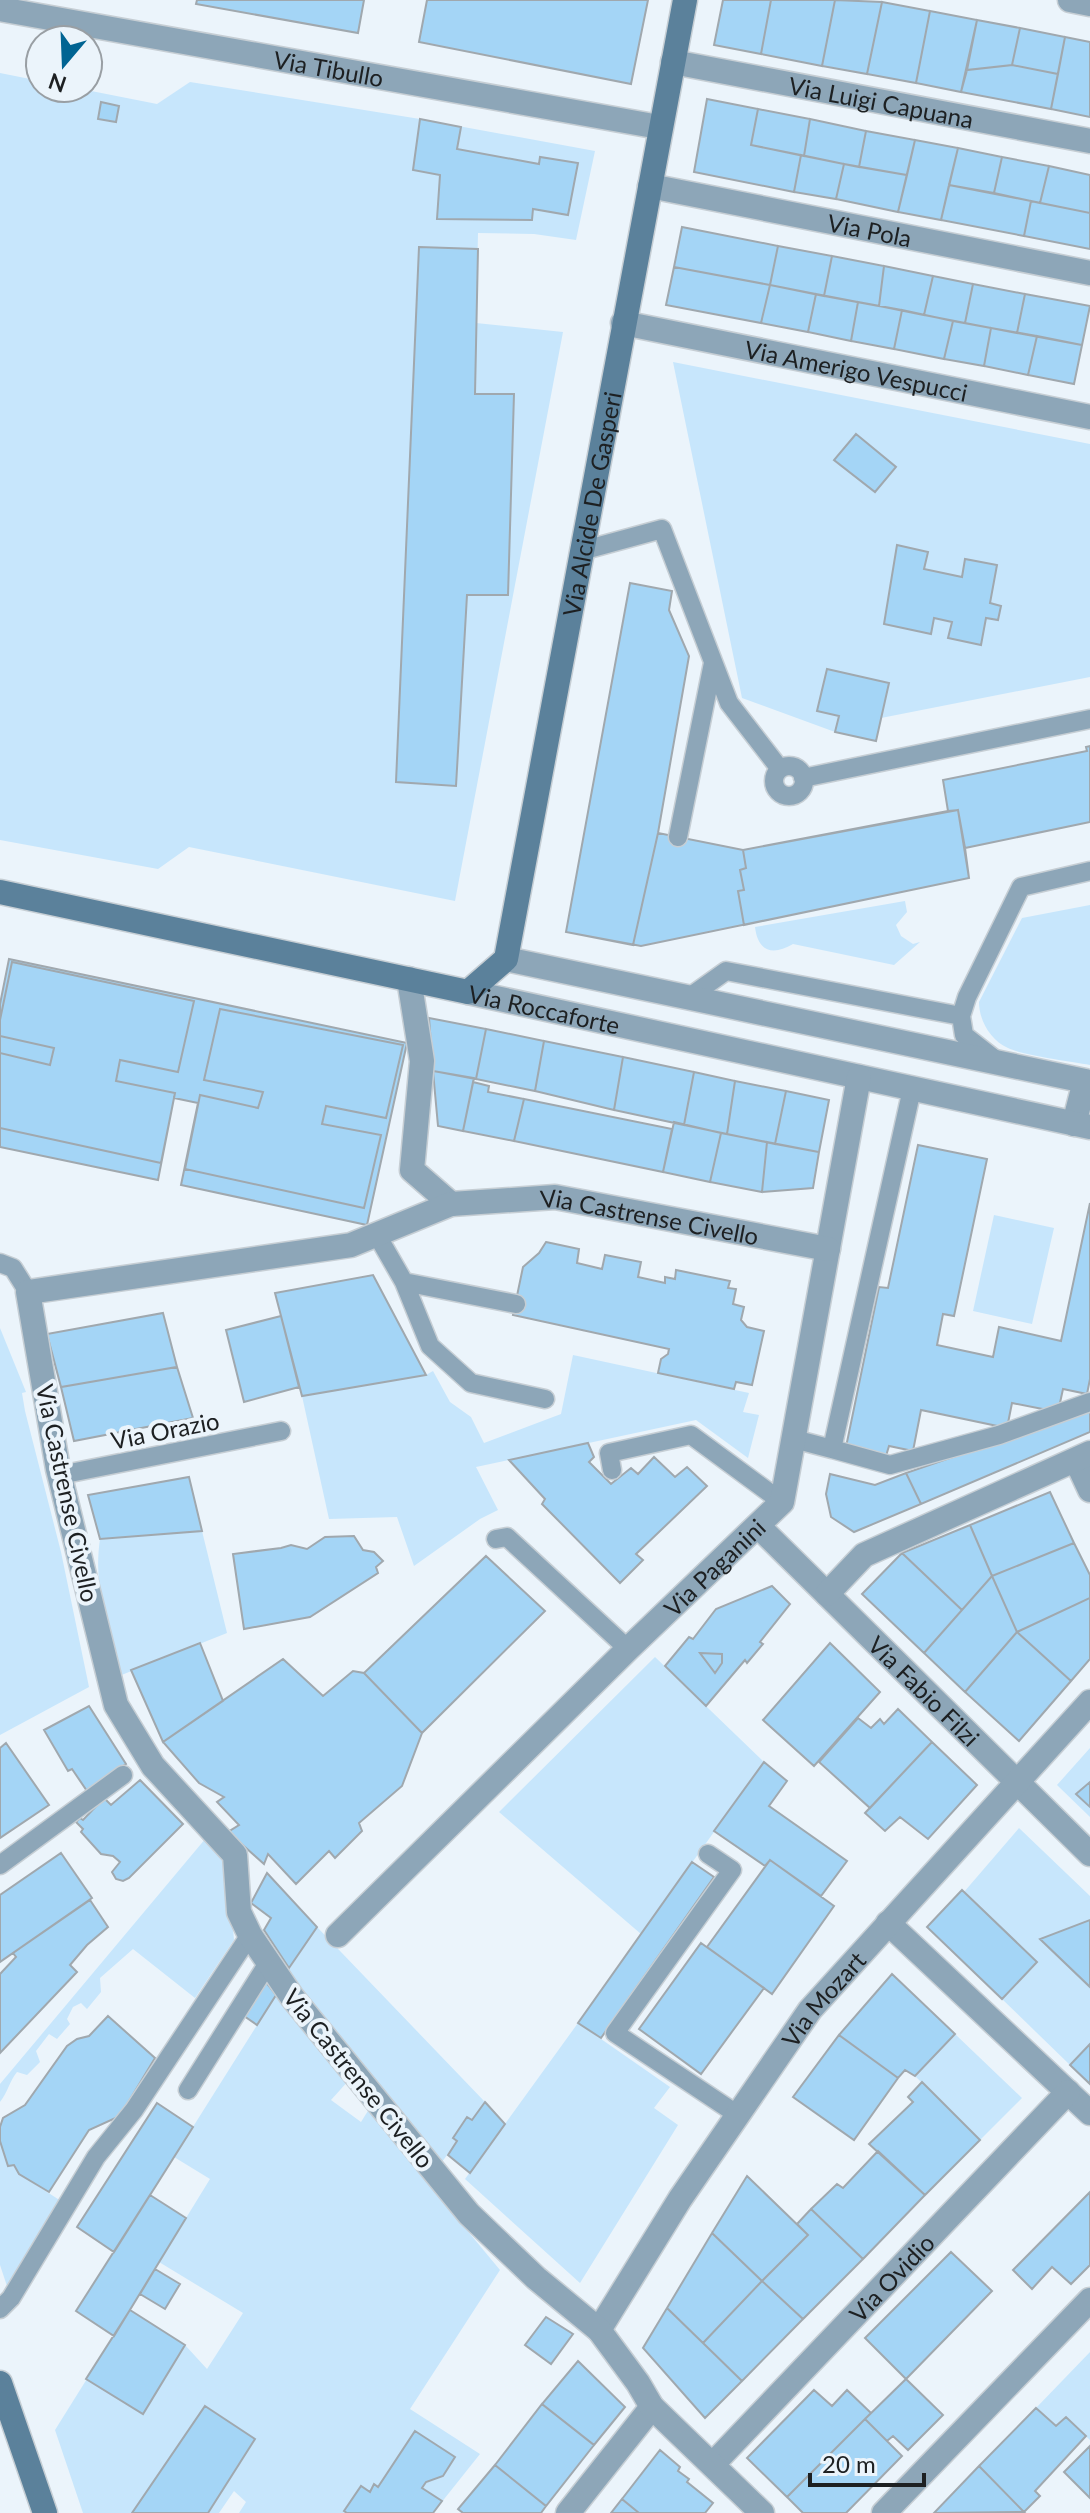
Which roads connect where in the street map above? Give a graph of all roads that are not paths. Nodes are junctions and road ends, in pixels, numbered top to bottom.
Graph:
1 (685, 0) edge
2 (1070, 0) edge
3 (1090, 4) edge
4 (0, 9) edge
5 (673, 62) junction
6 (659, 127) junction
7 (1090, 141) edge
8 (650, 186) junction
9 (1090, 273) edge
10 (623, 323) junction
11 (1090, 417) edge
12 (581, 551) junction
13 (713, 663) junction
14 (1090, 719) edge
15 (678, 837) dead end
16 (1090, 871) edge
17 (0, 892) edge
18 (506, 959) junction
19 (409, 979) junction
20 (468, 992) junction
21 (688, 998) junction
22 (961, 1016) junction
23 (893, 1041) junction
24 (1002, 1064) junction
25 (871, 1080) junction
26 (912, 1089) junction
27 (1082, 1125) edge
28 (451, 1204) junction
29 (377, 1235) junction
30 (828, 1249) junction
31 (0, 1263) edge
32 (404, 1282) junction
33 (28, 1292) junction
34 (516, 1304) dead end
35 (545, 1399) dead end
36 (1090, 1402) edge
37 (281, 1431) dead end
38 (794, 1439) junction
39 (832, 1449) junction
40 (1083, 1456) edge
41 (612, 1470) dead end
42 (60, 1475) junction
43 (1090, 1490) edge
44 (782, 1502) junction
45 (758, 1526) junction
46 (496, 1539) dead end
47 (827, 1594) junction
48 (628, 1649) junction
49 (1090, 1702) edge
50 (123, 1775) dead end
51 (1016, 1782) junction
52 (708, 1854) dead end
53 (1090, 1854) edge
54 (0, 1865) edge
55 (888, 1923) junction
56 (250, 1935) junction
57 (338, 1935) dead end
58 (268, 1963) junction
59 (188, 2090) dead end
60 (1068, 2092) junction
61 (1090, 2113) edge
62 (738, 2115) junction
63 (1090, 2300) edge
64 (0, 2309) edge
65 (599, 2330) junction
66 (0, 2383) edge
67 (652, 2407) junction
68 (713, 2464) junction
69 (45, 2513) edge
70 (568, 2513) edge
71 (762, 2513) edge
72 (884, 2513) edge

1 - 5 street, Via Alcide De Gasperi
2 - 3 street
4 - 6 street, Via Tibullo
5 - 6 street, Via Alcide De Gasperi
5 - 7 street, Via Luigi Capuana
6 - 8 street, Via Alcide De Gasperi
8 - 9 street, Via Pola
8 - 10 street, Via Alcide De Gasperi
10 - 11 street, Via Amerigo Vespucci
10 - 12 street, Via Alcide De Gasperi
12 - 13 lane
12 - 18 street, Via Alcide De Gasperi
13 - 14 lane
13 - 15 lane
16 - 22 lane
17 - 19 street, Via Roccaforte
18 - 20 street
18 - 21 street
19 - 20 street, Via Roccaforte
19 - 28 street
20 - 25 street, Via Roccaforte
21 - 22 lane
21 - 23 street
22 - 24 lane
23 - 24 street
23 - 25 street, Via Paganini
24 - 27 street
25 - 26 street, Via Roccaforte
25 - 30 street, Via Paganini
26 - 27 street, Via Roccaforte
26 - 39 lane
28 - 29 street, Via Castrense Civello
28 - 30 street, Via Castrense Civello
29 - 32 lane
29 - 33 street, Via Castrense Civello
30 - 38 street, Via Paganini
31 - 33 lane
32 - 34 lane
32 - 35 lane
33 - 42 street, Via Castrense Civello
36 - 39 lane
37 - 42 lane, Via Orazio
38 - 39 lane
38 - 44 street, Via Paganini
40 - 43 street
40 - 47 street
41 - 44 lane
42 - 56 street, Via Castrense Civello
44 - 45 street, Via Paganini
45 - 47 street, Via Fabio Filzi
45 - 48 street, Via Paganini
46 - 48 lane
47 - 51 street, Via Fabio Filzi
48 - 57 street, Via Paganini
49 - 51 street, Via Mozart
50 - 54 lane
51 - 53 street, Via Fabio Filzi
51 - 55 street, Via Mozart
52 - 62 lane
55 - 60 street
55 - 62 street, Via Mozart
56 - 58 street, Via Castrense Civello
56 - 64 lane
58 - 59 lane
58 - 65 street, Via Castrense Civello
60 - 61 street
60 - 68 street, Via Ovidio
62 - 65 street, Via Mozart
63 - 72 street
65 - 67 street, Via Castrense Civello
66 - 69 street
67 - 68 street, Via Castrense Civello
67 - 70 street
68 - 71 street, Via Castrense Civello

